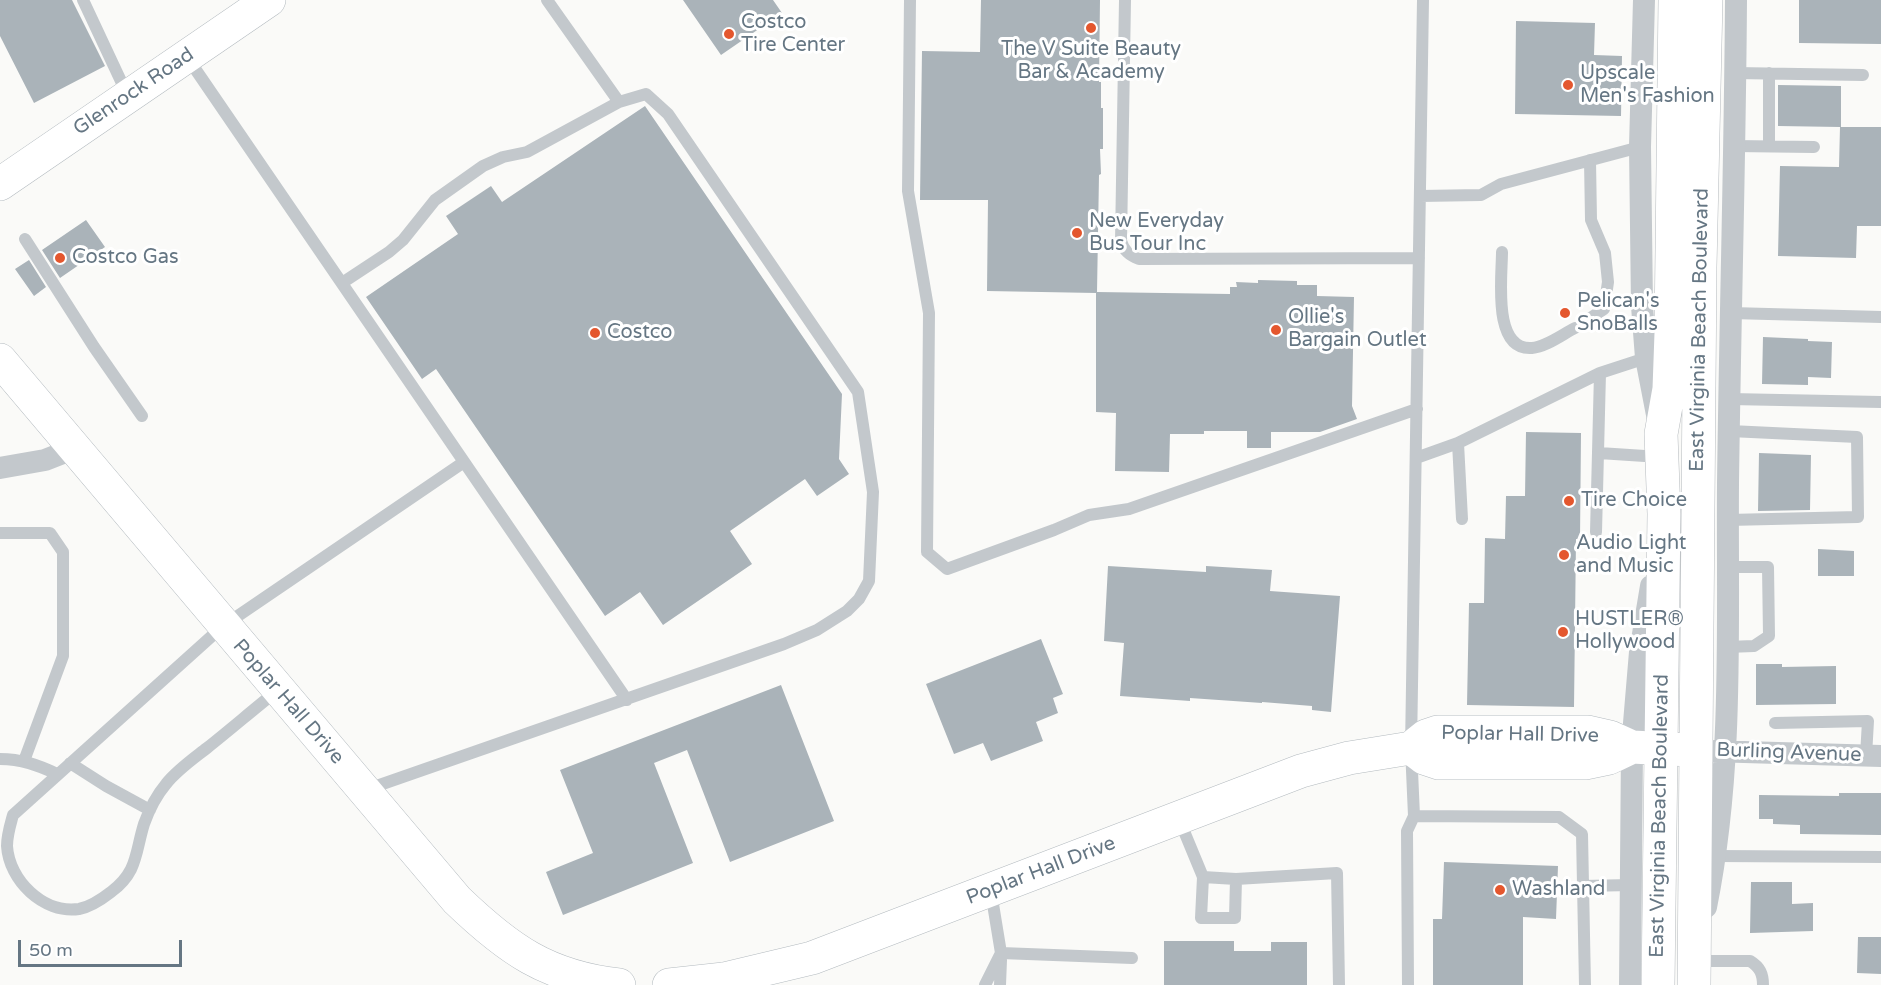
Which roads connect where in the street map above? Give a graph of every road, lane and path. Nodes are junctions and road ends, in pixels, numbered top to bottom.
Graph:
1 (83, 0) edge
2 (269, 0) edge
3 (548, 0) edge
4 (910, 0) edge
5 (1125, 0) edge
6 (1424, 0) edge
7 (1644, 0) edge
8 (1675, 0) edge
9 (1706, 0) edge
10 (1736, 0) edge
11 (186, 56) junction
12 (1735, 73) junction
13 (1769, 73) junction
14 (1863, 75) dead end
15 (128, 96) junction
16 (619, 102) junction
17 (1734, 146) junction
18 (1769, 146) junction
19 (1640, 147) junction
20 (1814, 147) dead end
21 (1590, 160) junction
22 (0, 184) edge
23 (1420, 196) junction
24 (25, 239) dead end
25 (1502, 252) dead end
26 (1419, 258) junction
27 (342, 283) junction
28 (1731, 313) junction
29 (1881, 317) edge
30 (1646, 358) junction
31 (0, 360) edge
32 (1600, 373) junction
33 (1730, 399) junction
34 (1881, 402) edge
35 (1417, 409) junction
36 (142, 416) dead end
37 (1730, 431) junction
38 (1458, 444) junction
39 (1661, 446) junction
40 (73, 449) junction
41 (1599, 453) junction
42 (1416, 458) junction
43 (464, 462) junction
44 (0, 468) edge
45 (1462, 519) dead end
46 (1728, 520) junction
47 (1596, 532) dead end
48 (0, 533) edge
49 (1728, 567) junction
50 (223, 626) junction
51 (1727, 647) junction
52 (278, 690) junction
53 (627, 700) junction
54 (1775, 723) dead end
55 (1411, 748) junction
56 (1646, 748) junction
57 (1711, 751) junction
58 (1873, 756) edge
59 (0, 759) edge
60 (24, 761) junction
61 (70, 763) junction
62 (57, 774) junction
63 (364, 790) junction
64 (150, 810) junction
65 (1414, 816) junction
66 (1179, 818) junction
67 (1716, 856) junction
68 (1881, 857) edge
69 (1203, 877) junction
70 (1236, 879) junction
71 (1630, 885) junction
72 (1583, 886) junction
73 (991, 891) junction
74 (1001, 952) junction
75 (1132, 958) dead end
76 (1695, 973) edge
77 (619, 985) edge
78 (675, 985) edge
79 (985, 985) edge
80 (1000, 985) edge
81 (1339, 985) edge
82 (1408, 985) edge
83 (1585, 985) edge
84 (1630, 985) edge
85 (1658, 985) edge
86 (1763, 985) edge

1 - 15 lane
2 - 11 street, Glenrock Road
3 - 16 lane
4 - 35 lane
5 - 26 lane
6 - 23 lane
7 - 19 street
8 - 39 street, East Virginia Beach Boulevard
9 - 57 street, East Virginia Beach Boulevard
10 - 12 street
11 - 15 street, Glenrock Road
11 - 27 lane
12 - 13 lane
12 - 17 street
13 - 14 lane
13 - 18 lane
15 - 22 street, Glenrock Road
16 - 27 lane
16 - 53 lane
17 - 18 lane
17 - 28 street
18 - 20 lane
19 - 21 lane
19 - 30 street
21 - 23 lane
21 - 25 lane
23 - 26 lane
24 - 36 lane
26 - 35 lane
27 - 43 lane
28 - 29 lane
28 - 33 street
30 - 32 lane
30 - 39 street
31 - 40 street, Poplar Hall Drive
32 - 38 lane
32 - 41 lane
33 - 34 lane
33 - 37 street
35 - 42 lane
37 - 46 street
37 - 46 lane
38 - 42 lane
38 - 45 lane
39 - 41 lane
39 - 56 street, East Virginia Beach Boulevard
40 - 44 street
40 - 50 street, Poplar Hall Drive
41 - 47 lane
42 - 55 lane
43 - 50 lane
43 - 53 lane
46 - 49 street
48 - 60 lane
49 - 51 street
49 - 51 lane
50 - 52 street, Poplar Hall Drive
50 - 61 lane
51 - 57 street
52 - 63 street, Poplar Hall Drive
52 - 64 lane
53 - 63 lane
54 - 58 lane
55 - 56 street, Poplar Hall Drive
55 - 65 lane
55 - 66 street, Poplar Hall Drive
56 - 57 street, Poplar Hall Drive
56 - 71 street
56 - 85 street, East Virginia Beach Boulevard
57 - 58 street, Burling Avenue
57 - 67 street
57 - 76 street, East Virginia Beach Boulevard
59 - 60 lane
60 - 62 lane
61 - 62 lane
61 - 64 lane
62 - 64 lane
63 - 77 street, Poplar Hall Drive
65 - 72 lane
65 - 82 lane
66 - 69 lane
66 - 73 street, Poplar Hall Drive
67 - 68 lane
67 - 76 street
69 - 70 lane
69 - 70 lane
70 - 81 lane
71 - 72 lane
71 - 84 street
72 - 83 lane
73 - 74 lane
73 - 78 street, Poplar Hall Drive
74 - 75 lane
74 - 79 lane
74 - 80 lane
76 - 86 lane

